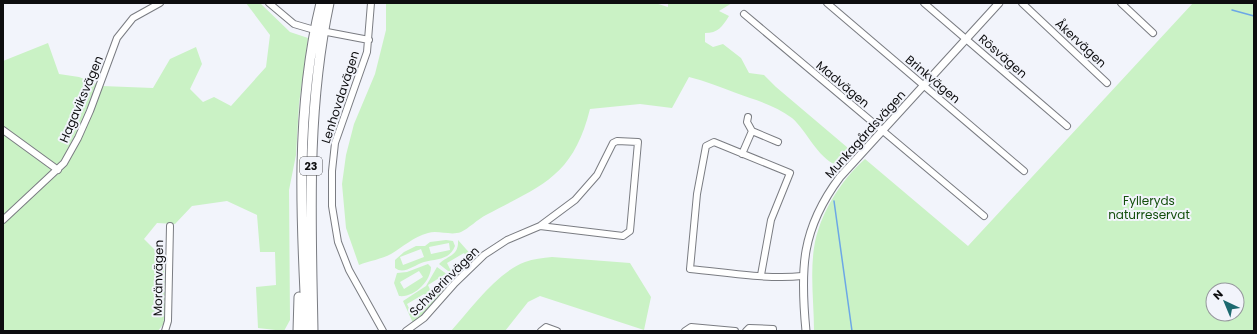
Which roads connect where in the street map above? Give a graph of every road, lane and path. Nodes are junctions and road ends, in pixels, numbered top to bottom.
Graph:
1 (160, 3) edge
2 (269, 3) edge
3 (321, 3) edge
4 (329, 3) edge
5 (371, 3) edge
6 (827, 3) edge
7 (924, 3) edge
8 (999, 3) edge
9 (1022, 3) edge
10 (1121, 3) edge
11 (744, 14) dead end
12 (311, 29) dead end
13 (327, 32) dead end
14 (1153, 33) dead end
15 (966, 39) junction
16 (369, 40) junction
17 (1107, 82) dead end
18 (923, 85) junction
19 (748, 117) dead end
20 (1067, 126) dead end
21 (3, 130) edge
22 (752, 131) junction
23 (882, 132) junction
24 (778, 142) dead end
25 (742, 154) junction
26 (58, 170) junction
27 (1024, 171) dead end
28 (984, 216) dead end
29 (3, 220) edge
30 (170, 226) dead end
31 (540, 226) junction
32 (303, 250) junction
33 (761, 275) junction
34 (802, 276) junction
35 (165, 331) edge
36 (298, 331) edge
37 (306, 331) edge
38 (313, 331) edge
39 (383, 331) edge
40 (406, 331) edge
41 (541, 331) edge
42 (557, 331) edge
43 (685, 331) edge
44 (735, 331) edge
45 (746, 331) edge
46 (773, 331) edge
47 (806, 331) edge

1 - 26 street, Hagaviksvägen
2 - 12 street
3 - 32 main road, 23
4 - 38 main road, 23
5 - 16 street, Lenhovdavägen
6 - 18 street, Brinkvägen
7 - 15 street, Rösvägen
8 - 15 street, Munkagårdsvägen
9 - 17 street, Åkervägen
10 - 14 street
11 - 23 street, Madvägen
13 - 16 street
15 - 18 street, Munkagårdsvägen
15 - 20 street, Rösvägen
16 - 39 street, Lenhovdavägen
18 - 23 street, Munkagårdsvägen
18 - 27 street, Brinkvägen
19 - 22 street
21 - 26 street
22 - 24 street
22 - 25 street
23 - 28 street, Madvägen
23 - 34 street, Munkagårdsvägen
25 - 33 street
25 - 33 street
26 - 29 street, Hagaviksvägen
30 - 35 street, Moränvägen
31 - 31 street, Schwerinvägen
31 - 40 street, Schwerinvägen
32 - 36 main road
32 - 37 main road, 23
33 - 34 street
34 - 47 street, Munkagårdsvägen
41 - 42 street
43 - 44 street
45 - 46 street

